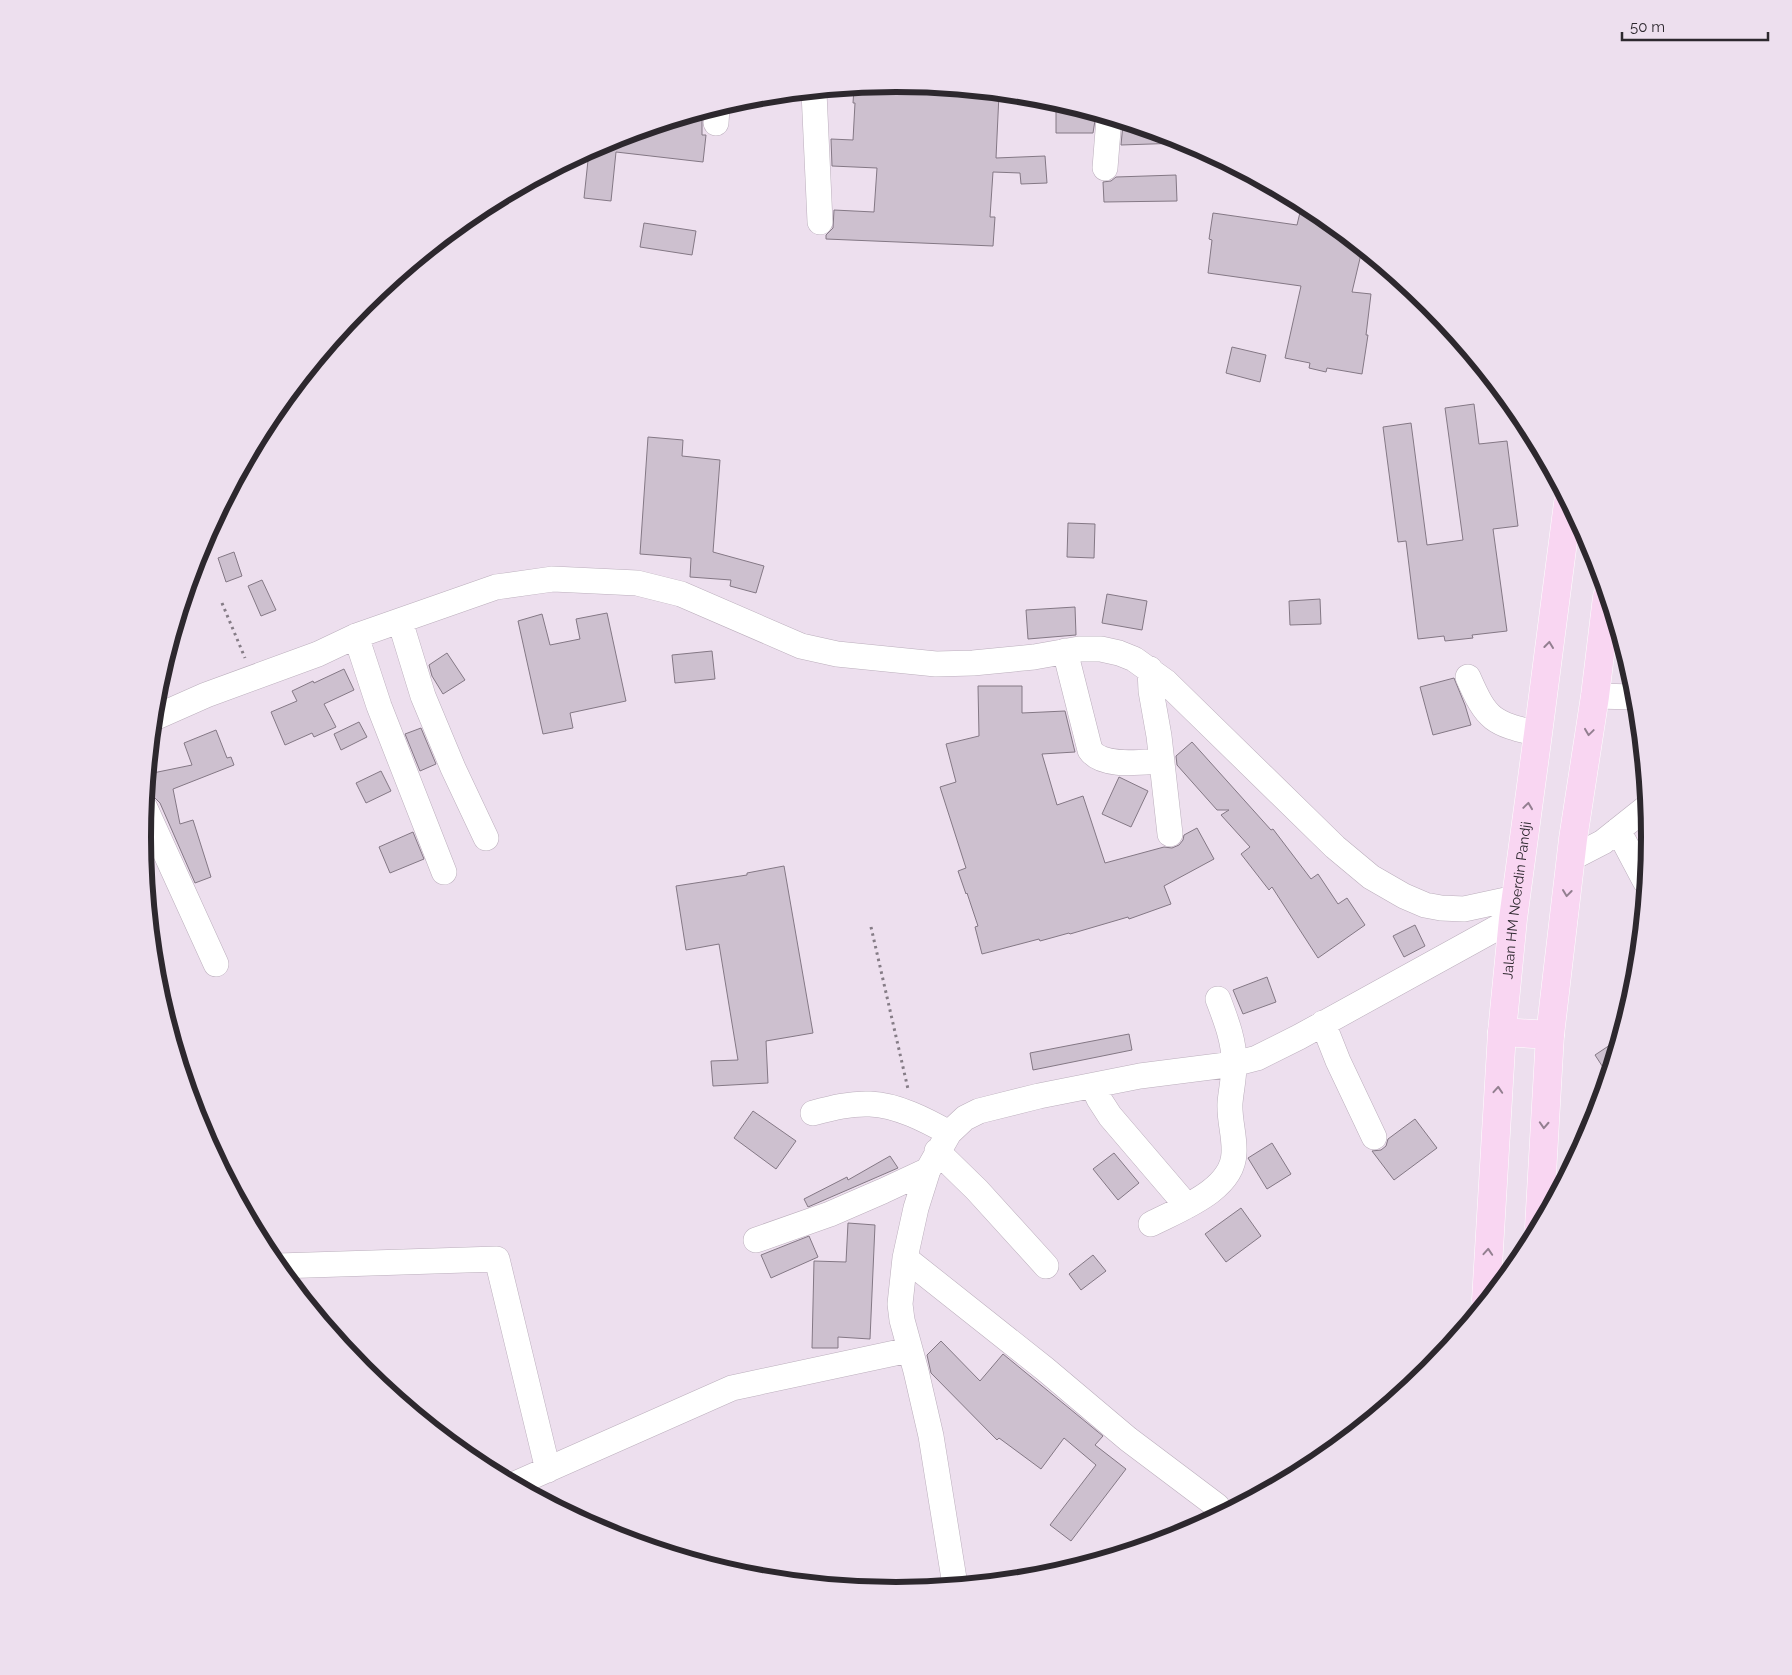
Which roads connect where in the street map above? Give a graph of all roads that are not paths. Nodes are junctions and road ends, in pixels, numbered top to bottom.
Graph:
1 (814, 97) edge
2 (1109, 124) edge
3 (1105, 168) dead end
4 (820, 222) dead end
5 (1567, 514) edge
6 (400, 621) junction
7 (1611, 630) edge
8 (356, 636) junction
9 (1065, 651) junction
10 (1150, 669) junction
11 (1468, 677) dead end
12 (1620, 697) edge
13 (161, 715) edge
14 (1538, 734) junction
15 (1162, 761) junction
16 (1640, 813) edge
17 (152, 823) edge
18 (1618, 830) junction
19 (1170, 834) dead end
20 (486, 838) dead end
21 (1572, 858) junction
22 (1640, 871) edge
23 (444, 872) dead end
24 (1514, 908) junction
25 (216, 964) dead end
26 (1218, 999) dead end
27 (1323, 1023) junction
28 (1502, 1032) junction
29 (1550, 1035) junction
30 (1234, 1064) junction
31 (1093, 1086) junction
32 (813, 1113) dead end
33 (1374, 1137) dead end
34 (938, 1151) junction
35 (1187, 1206) junction
36 (1539, 1213) edge
37 (1151, 1224) dead end
38 (756, 1240) dead end
39 (905, 1258) junction
40 (287, 1266) edge
41 (1046, 1266) dead end
42 (1487, 1292) edge
43 (909, 1350) junction
44 (548, 1470) junction
45 (521, 1482) edge
46 (1217, 1506) dead end
47 (954, 1580) edge

1 - 4 street
2 - 3 street
14 -> 5 main road, Jalan HM Noerdin Pandji
6 - 8 street
6 - 9 street
6 - 20 street
7 - 12 main road
8 - 13 street
8 - 23 street
9 - 10 street
9 - 15 street
10 - 15 street
10 - 24 street
11 - 14 street
12 -> 21 main road
24 -> 14 main road, Jalan HM Noerdin Pandji
15 - 19 street
16 - 18 street
17 - 25 street
18 - 21 street
18 - 22 street
21 -> 29 main road
24 - 27 street
24 - 28 main road, Jalan HM Noerdin Pandji
26 - 30 street
27 - 30 street
27 - 33 street
28 - 29 main road
42 -> 28 main road, Jalan HM Noerdin Pandji
29 -> 36 main road
30 - 31 street
30 - 35 street
31 - 34 street
31 - 35 street
32 - 34 street
34 - 38 street
34 - 39 street
34 - 41 street
35 - 37 street
39 - 43 street
39 - 46 street
40 - 44 street
43 - 44 street
43 - 47 street
44 - 45 street

